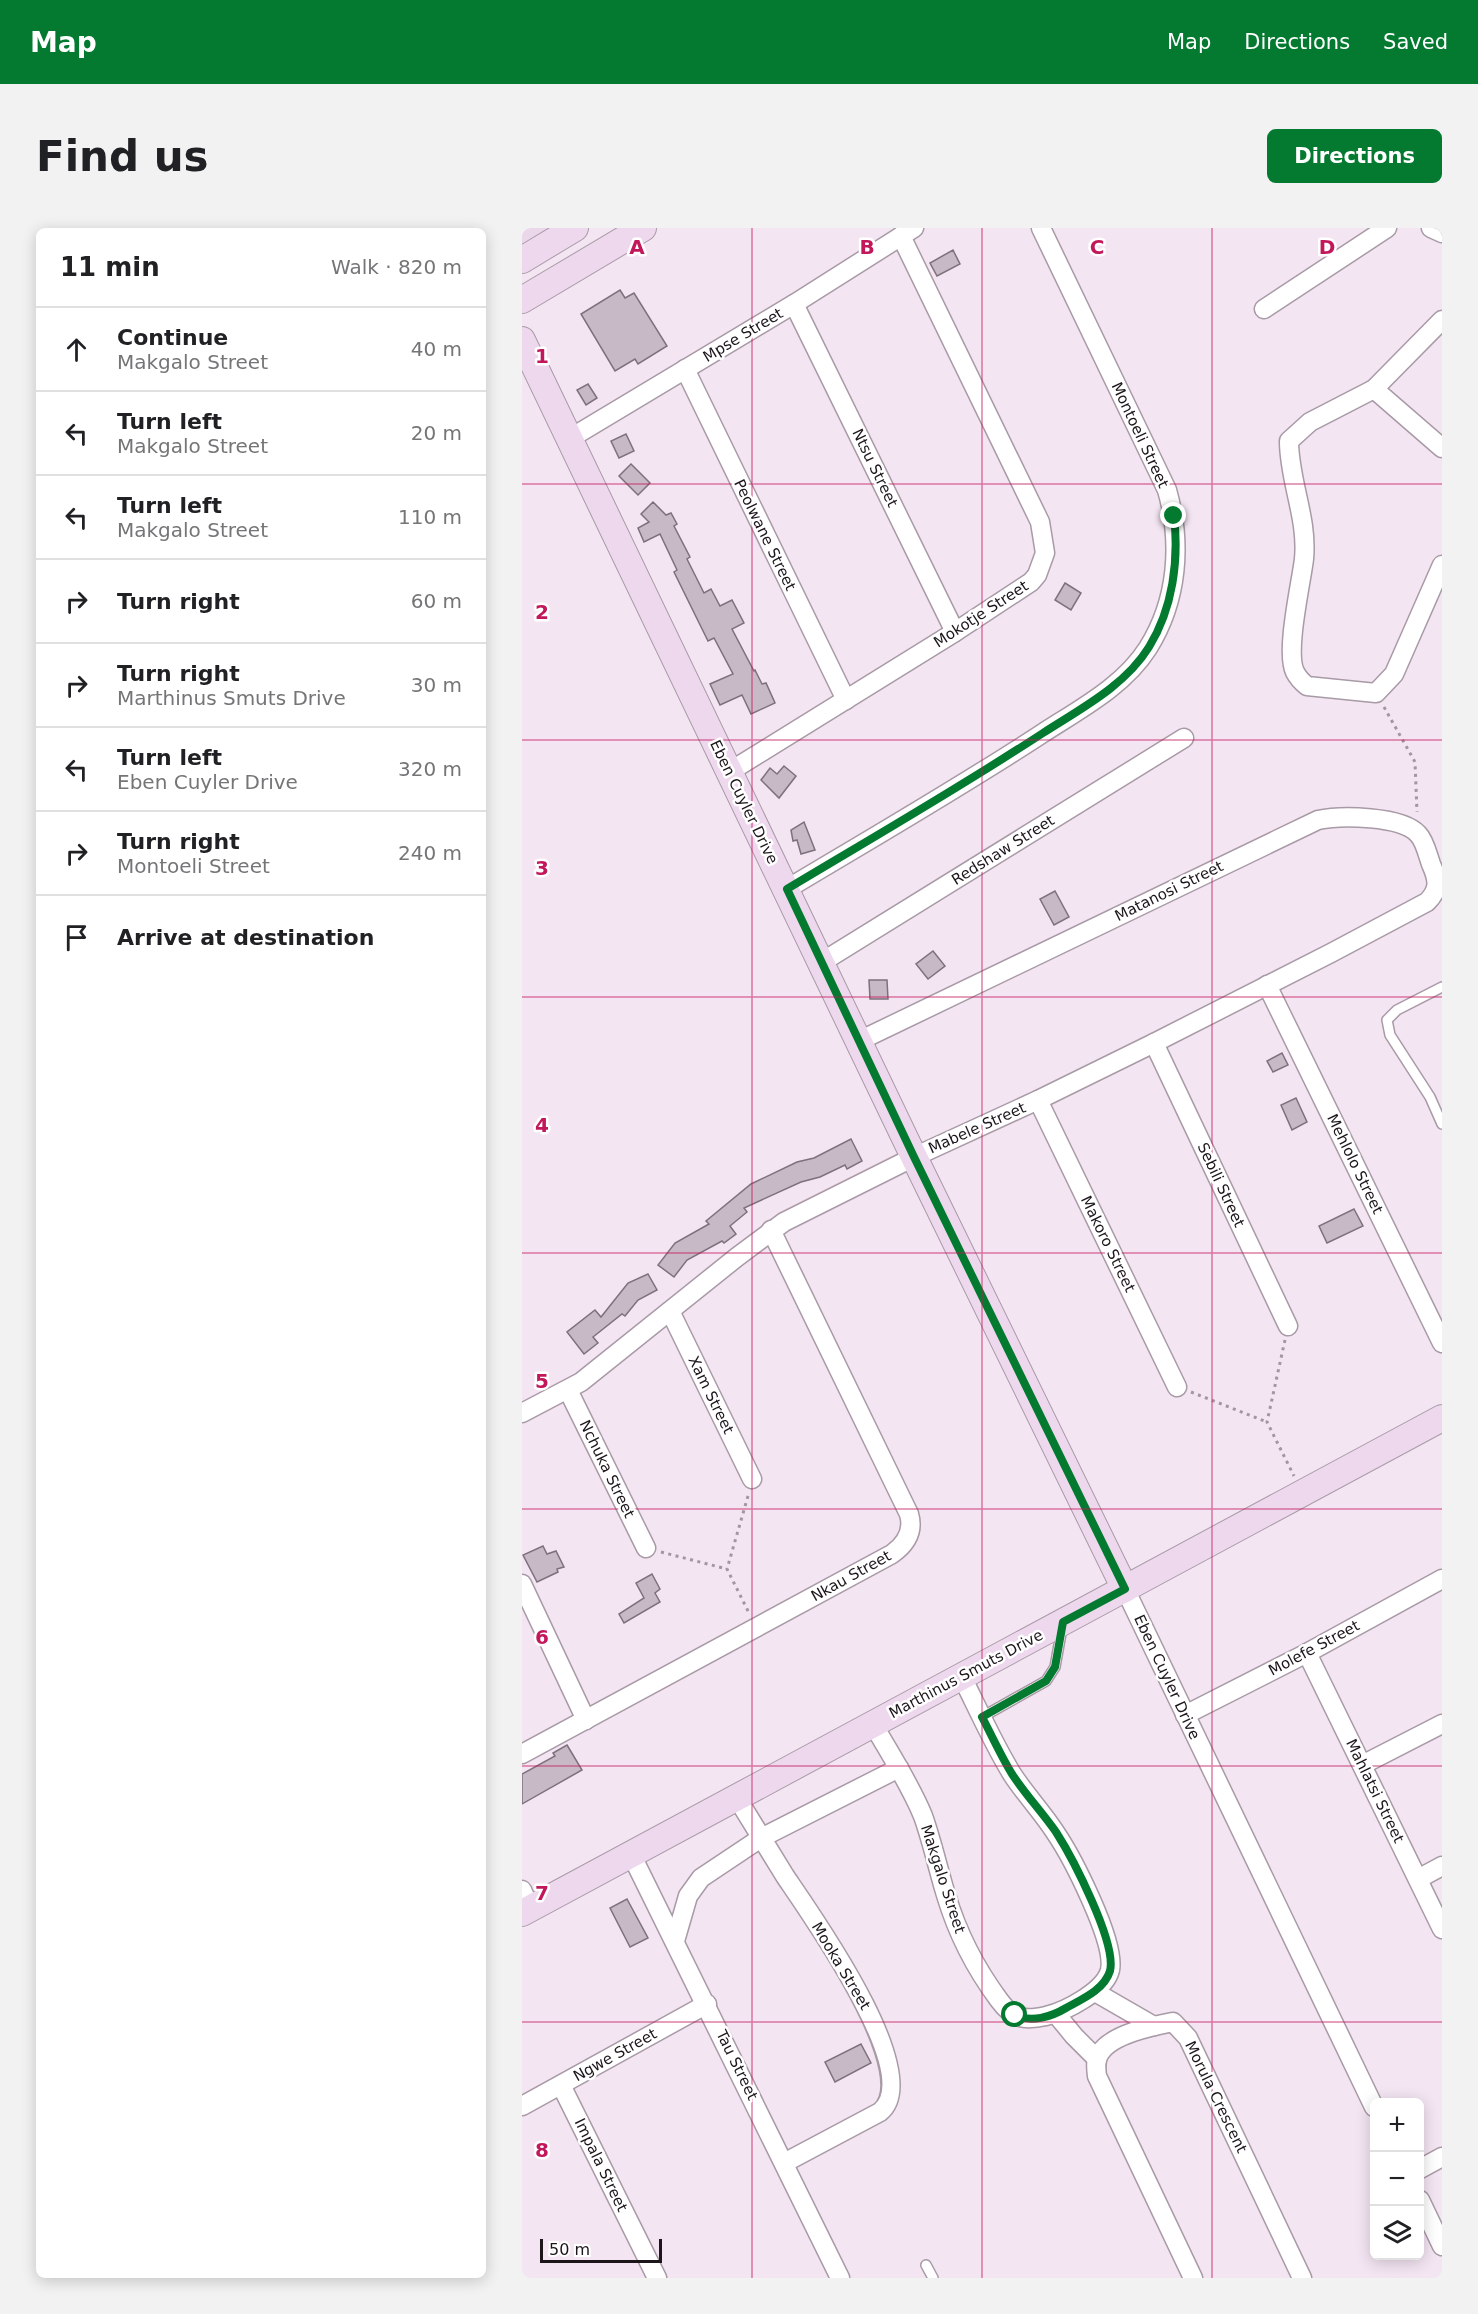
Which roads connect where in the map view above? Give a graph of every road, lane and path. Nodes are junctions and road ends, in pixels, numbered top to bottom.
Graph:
1 (575, 228) edge
2 (643, 228) edge
3 (1041, 228) edge
4 (1388, 228) edge
5 (1431, 228) edge
6 (908, 232) edge
7 (1442, 233) edge
8 (522, 260) edge
9 (522, 300) edge
10 (795, 304) junction
11 (1264, 309) dead end
12 (1442, 320) edge
13 (522, 340) edge
14 (685, 369) junction
15 (1374, 389) junction
16 (569, 439) junction
17 (1442, 448) edge
18 (1442, 565) edge
19 (956, 632) junction
20 (1376, 693) junction
21 (846, 700) junction
22 (1184, 738) dead end
23 (729, 772) junction
24 (1418, 834) junction
25 (787, 889) junction
26 (822, 962) junction
27 (1267, 985) junction
28 (1442, 987) edge
29 (859, 1041) junction
30 (1154, 1043) junction
31 (1038, 1100) junction
32 (1440, 1111) edge
33 (1442, 1124) edge
34 (914, 1157) junction
35 (771, 1230) junction
36 (670, 1311) junction
37 (1288, 1326) joint
38 (1442, 1343) edge
39 (1177, 1387) joint
40 (568, 1390) junction
41 (522, 1413) edge
42 (1442, 1418) edge
43 (1267, 1422) junction
44 (752, 1479) joint
45 (1303, 1493) junction
46 (646, 1548) joint
47 (726, 1569) junction
48 (1442, 1579) edge
49 (522, 1584) edge
50 (1125, 1589) junction
51 (1063, 1622) junction
52 (756, 1628) junction
53 (1307, 1653) junction
54 (962, 1677) junction
55 (1185, 1716) junction
56 (982, 1717) junction
57 (586, 1720) junction
58 (873, 1724) junction
59 (1442, 1724) edge
60 (522, 1754) edge
61 (1362, 1766) junction
62 (899, 1768) junction
63 (737, 1798) junction
64 (761, 1838) junction
65 (631, 1854) junction
66 (1442, 1866) edge
67 (1418, 1879) junction
68 (525, 1904) edge
69 (1442, 1929) edge
70 (675, 1941) junction
71 (1095, 1992) junction
72 (707, 2004) junction
73 (1056, 2014) junction
74 (1154, 2026) junction
75 (1097, 2059) junction
76 (561, 2085) junction
77 (1370, 2099) edge
78 (522, 2106) edge
79 (1442, 2157) edge
80 (784, 2163) junction
81 (1424, 2166) edge
82 (1422, 2206) edge
83 (1442, 2246) edge
84 (926, 2265) dead end
85 (657, 2278) edge
86 (840, 2278) edge
87 (933, 2278) edge
88 (1193, 2278) edge
89 (1302, 2278) edge

1 - 8 street
2 - 9 street
3 - 25 street, Montoeli Street
4 - 11 street
5 - 7 street
6 - 10 street, Mpse Street
6 - 19 street, Mokotje Street
10 - 14 street, Mpse Street
10 - 19 street, Ntsu Street
12 - 15 street
13 - 16 street, Eben Cuyler Drive
14 - 16 street, Mpse Street
14 - 21 street, Peolwane Street
15 - 17 street
15 - 20 street
16 - 23 street, Eben Cuyler Drive
18 - 20 street
19 - 21 street, Mokotje Street
20 - 24 path
21 - 23 street, Mokotje Street
22 - 26 street, Redshaw Street
23 - 25 street, Eben Cuyler Drive
24 - 27 street, Mabele Street
24 - 29 street, Matanosi Street
25 - 26 street, Eben Cuyler Drive
26 - 29 street, Eben Cuyler Drive
27 - 30 street, Mabele Street
27 - 38 street, Mehlolo Street
28 - 32 lane
29 - 34 street, Eben Cuyler Drive
30 - 31 street, Mabele Street
30 - 37 street, Sebili Street
31 - 34 street, Mabele Street
31 - 39 street, Makoro Street
32 - 33 lane
34 - 35 street, Mabele Street
34 - 50 street, Eben Cuyler Drive
35 - 36 street, Mabele Street
35 - 52 street, Nkau Street
36 - 40 street, Mabele Street
36 - 44 street, Xam Street
37 - 43 path
39 - 43 path
40 - 41 street, Mabele Street
40 - 46 street, Nchuka Street
42 - 45 street, Marthinus Smuts Drive
43 - 45 path
44 - 47 path
45 - 50 street, Marthinus Smuts Drive
46 - 47 path
47 - 52 path
48 - 53 street, Molefe Street
49 - 57 street
50 - 51 street, Marthinus Smuts Drive
50 - 55 street, Eben Cuyler Drive
51 - 54 street, Marthinus Smuts Drive
51 - 56 lane
52 - 57 street, Nkau Street
53 - 55 street, Molefe Street
53 - 61 street, Mahlatsi Street
54 - 56 street, Makgalo Street
54 - 58 street, Marthinus Smuts Drive
55 - 77 street, Eben Cuyler Drive
56 - 71 street, Makgalo Street
57 - 60 street, Nkau Street
58 - 62 street, Makgalo Street
58 - 63 street, Marthinus Smuts Drive
59 - 61 street
61 - 67 street, Mahlatsi Street
62 - 64 street
62 - 73 street, Makgalo Street
63 - 64 street, Mooka Street
63 - 65 street, Marthinus Smuts Drive
64 - 70 street
64 - 80 street, Mooka Street
65 - 68 street, Marthinus Smuts Drive
65 - 70 street, Tau Street
66 - 67 street
67 - 69 street, Mahlatsi Street
70 - 72 street, Tau Street
71 - 73 street, Makgalo Street
71 - 74 street
72 - 76 street, Ngwe Street
72 - 80 street, Tau Street
73 - 75 street
74 - 75 street, Morula Crescent
74 - 89 street, Morula Crescent
75 - 88 street
76 - 78 street, Ngwe Street
76 - 85 street, Impala Street
79 - 81 street
80 - 86 street, Tau Street
82 - 83 street
84 - 87 lane

